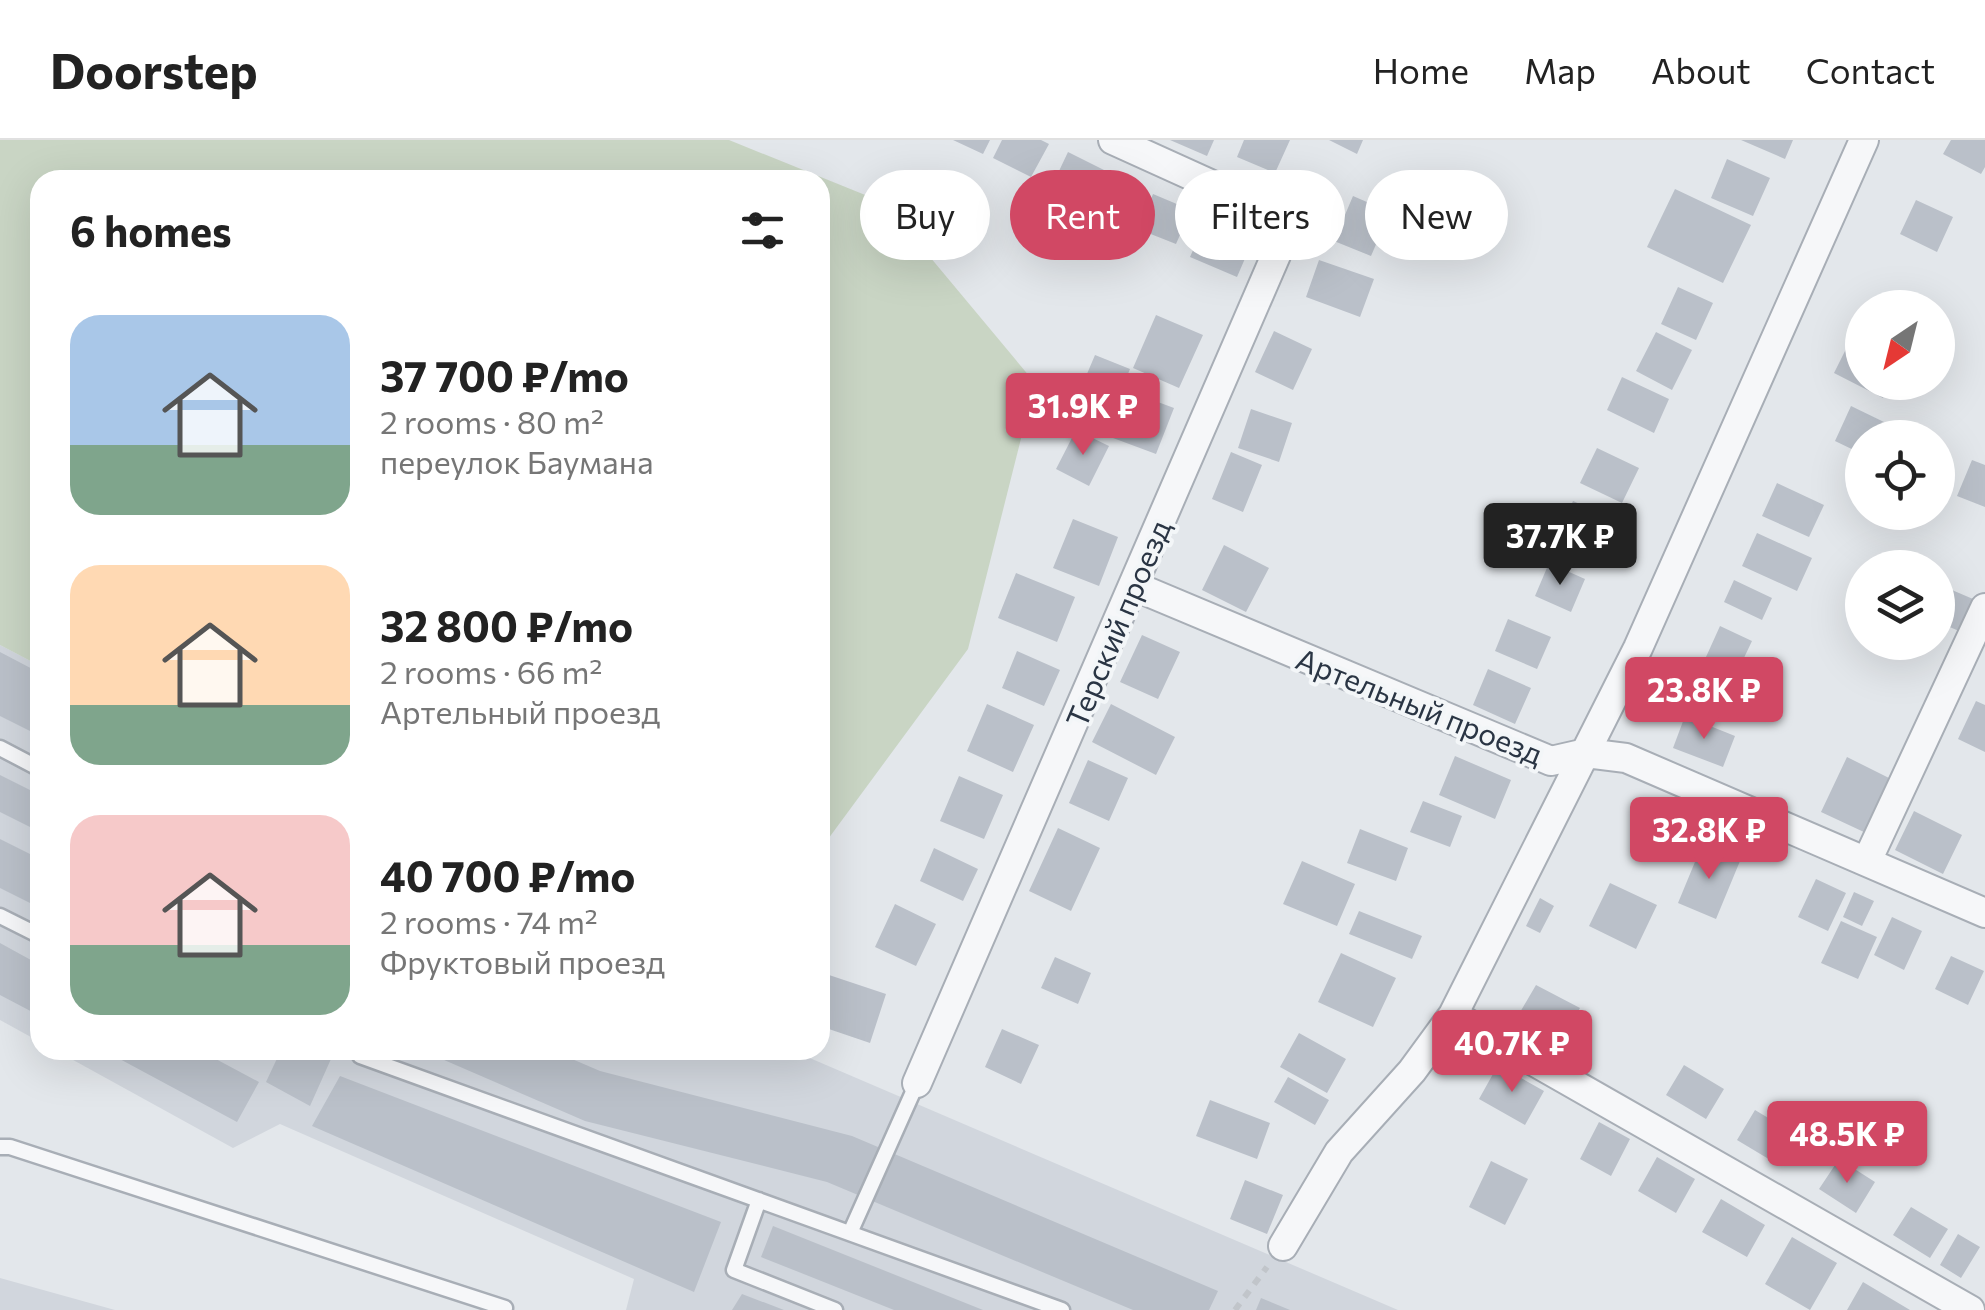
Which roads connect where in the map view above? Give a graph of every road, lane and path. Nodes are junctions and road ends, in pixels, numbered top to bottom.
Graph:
1 (1114, 140) edge
2 (1864, 140) edge
3 (1134, 586) junction
4 (1985, 608) edge
5 (0, 748) edge
6 (1586, 754) junction
7 (30, 763) edge
8 (1867, 861) junction
9 (1985, 913) edge
10 (0, 916) edge
11 (30, 931) edge
12 (1453, 1015) junction
13 (371, 1060) edge
14 (916, 1083) joint
15 (0, 1147) edge
16 (760, 1200) junction
17 (850, 1233) junction
18 (1283, 1246) joint
19 (505, 1308) edge
20 (836, 1310) edge
21 (1062, 1310) edge
22 (1234, 1310) edge
23 (1970, 1310) edge

1 - 3 street, Терский проезд
2 - 6 street
3 - 6 street, Артельный проезд
3 - 14 street, Терский проезд
4 - 8 street
5 - 7 lane
6 - 8 street, Артельный проезд
6 - 12 street
8 - 9 street, Артельный проезд
10 - 11 lane
12 - 18 street
12 - 23 street
13 - 16 lane
14 - 17 lane
15 - 19 lane
16 - 17 lane
16 - 20 lane
17 - 21 lane
18 - 22 path

